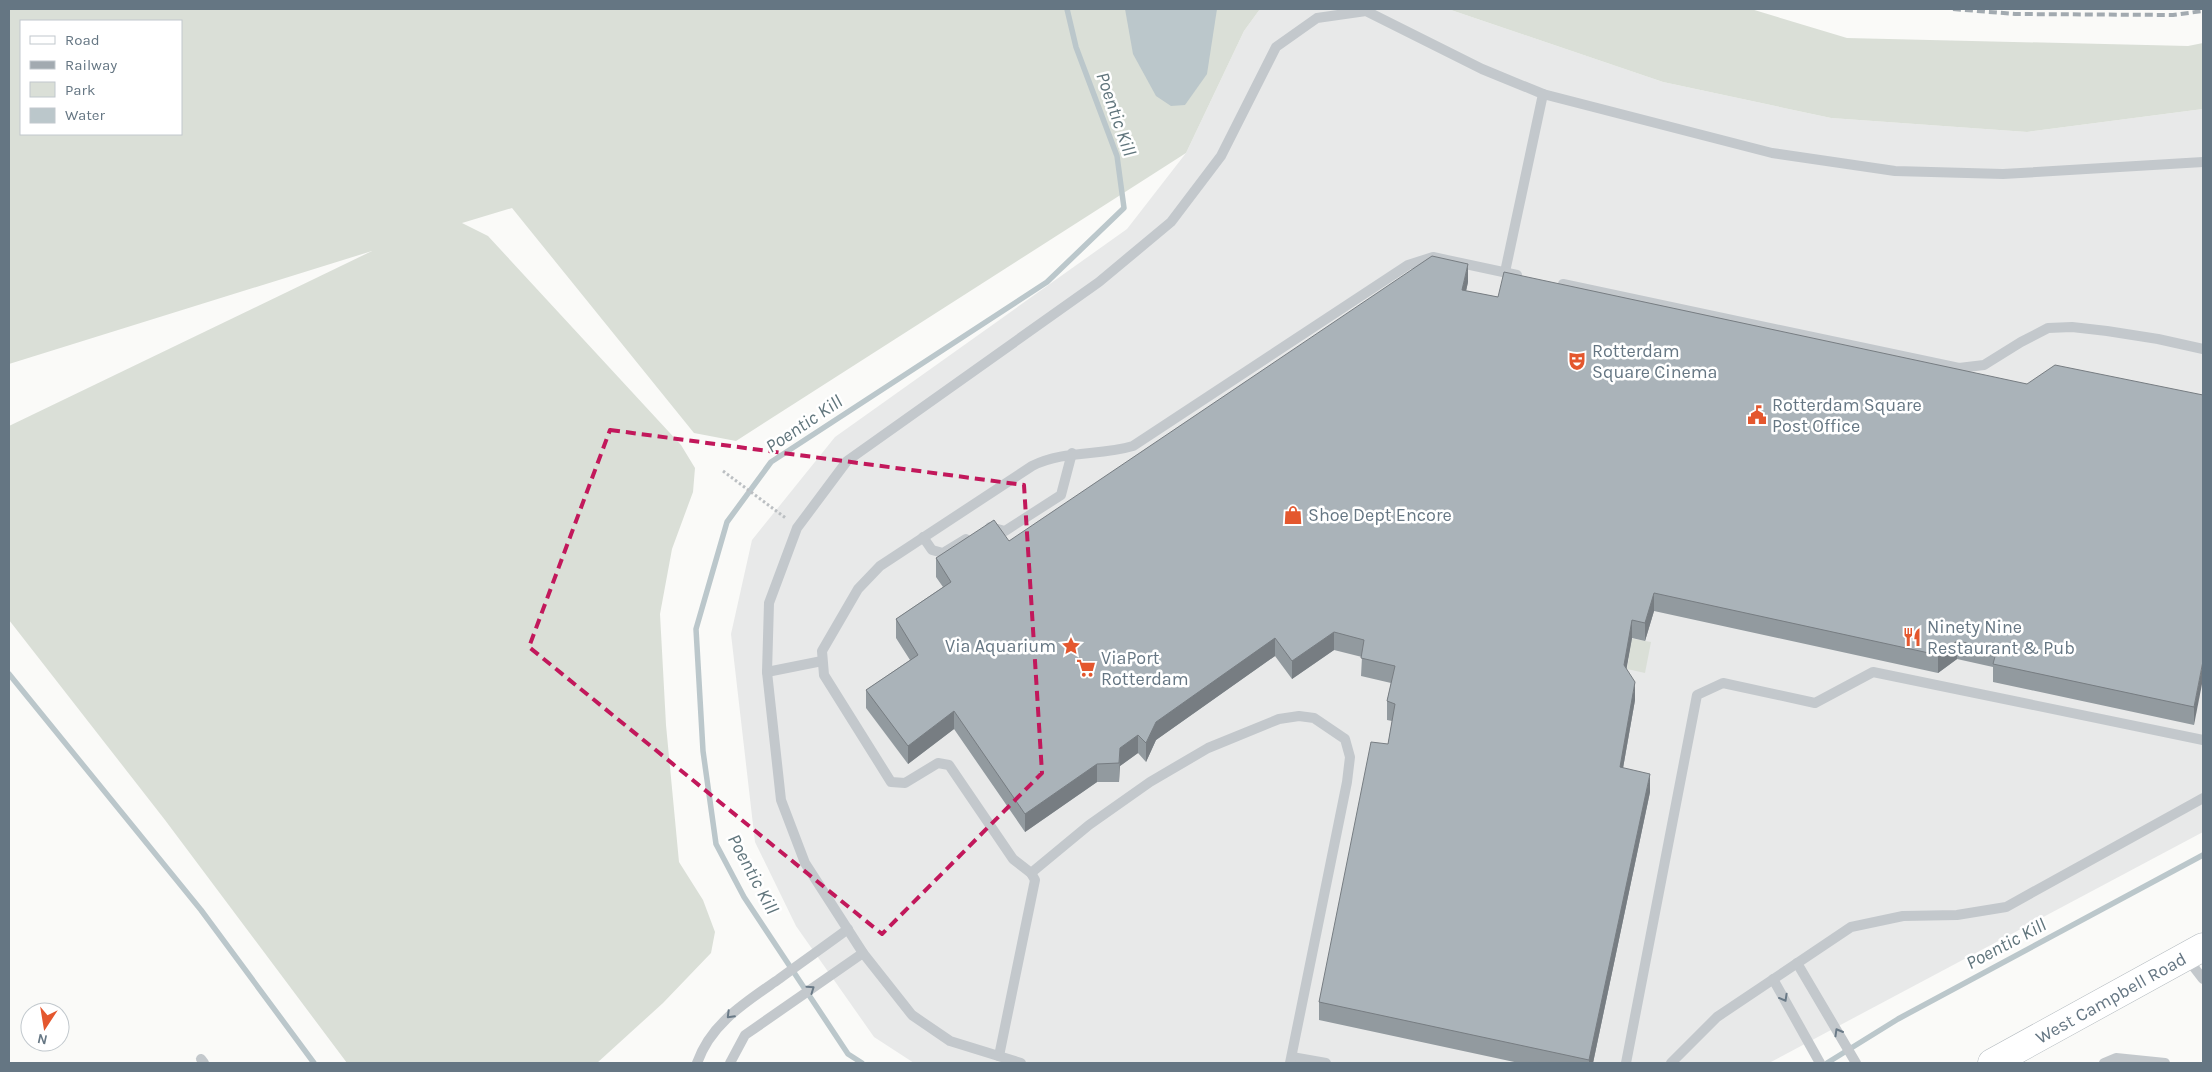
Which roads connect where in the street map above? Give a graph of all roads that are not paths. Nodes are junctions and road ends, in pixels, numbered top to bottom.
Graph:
1 (1543, 94) junction
2 (2203, 162) edge
3 (1505, 272) junction
4 (1524, 276) edge
5 (1552, 282) edge
6 (2203, 349) edge
7 (1072, 453) junction
8 (923, 538) junction
9 (822, 660) junction
10 (767, 672) junction
11 (2203, 740) edge
12 (2203, 798) edge
13 (1031, 872) junction
14 (848, 929) junction
15 (2194, 951) edge
16 (863, 953) junction
17 (1797, 963) junction
18 (1773, 979) junction
19 (2203, 979) edge
20 (998, 1056) junction
21 (1291, 1060) edge
22 (698, 1063) edge
23 (730, 1063) edge
24 (1021, 1063) edge
25 (1326, 1063) edge
26 (1626, 1063) edge
27 (1671, 1063) edge
28 (1820, 1063) edge
29 (1856, 1063) edge
30 (1992, 1063) edge
31 (2104, 1063) edge
32 (2165, 1063) edge

1 - 2 lane
1 - 3 lane
1 - 10 lane
3 - 4 lane
3 - 7 lane
5 - 6 lane
7 - 8 lane
7 - 8 lane
8 - 9 lane
9 - 10 lane
9 - 13 lane
10 - 14 lane
11 - 26 lane
12 - 17 lane
13 - 20 lane
13 - 21 lane
14 - 16 lane
14 -> 22 lane
15 - 19 lane
15 - 30 main road, West Campbell Road
16 - 20 lane
23 -> 16 lane
17 - 18 lane
29 -> 17 lane
18 - 27 lane
18 -> 28 lane
20 - 24 lane
21 - 25 lane
31 - 32 lane

